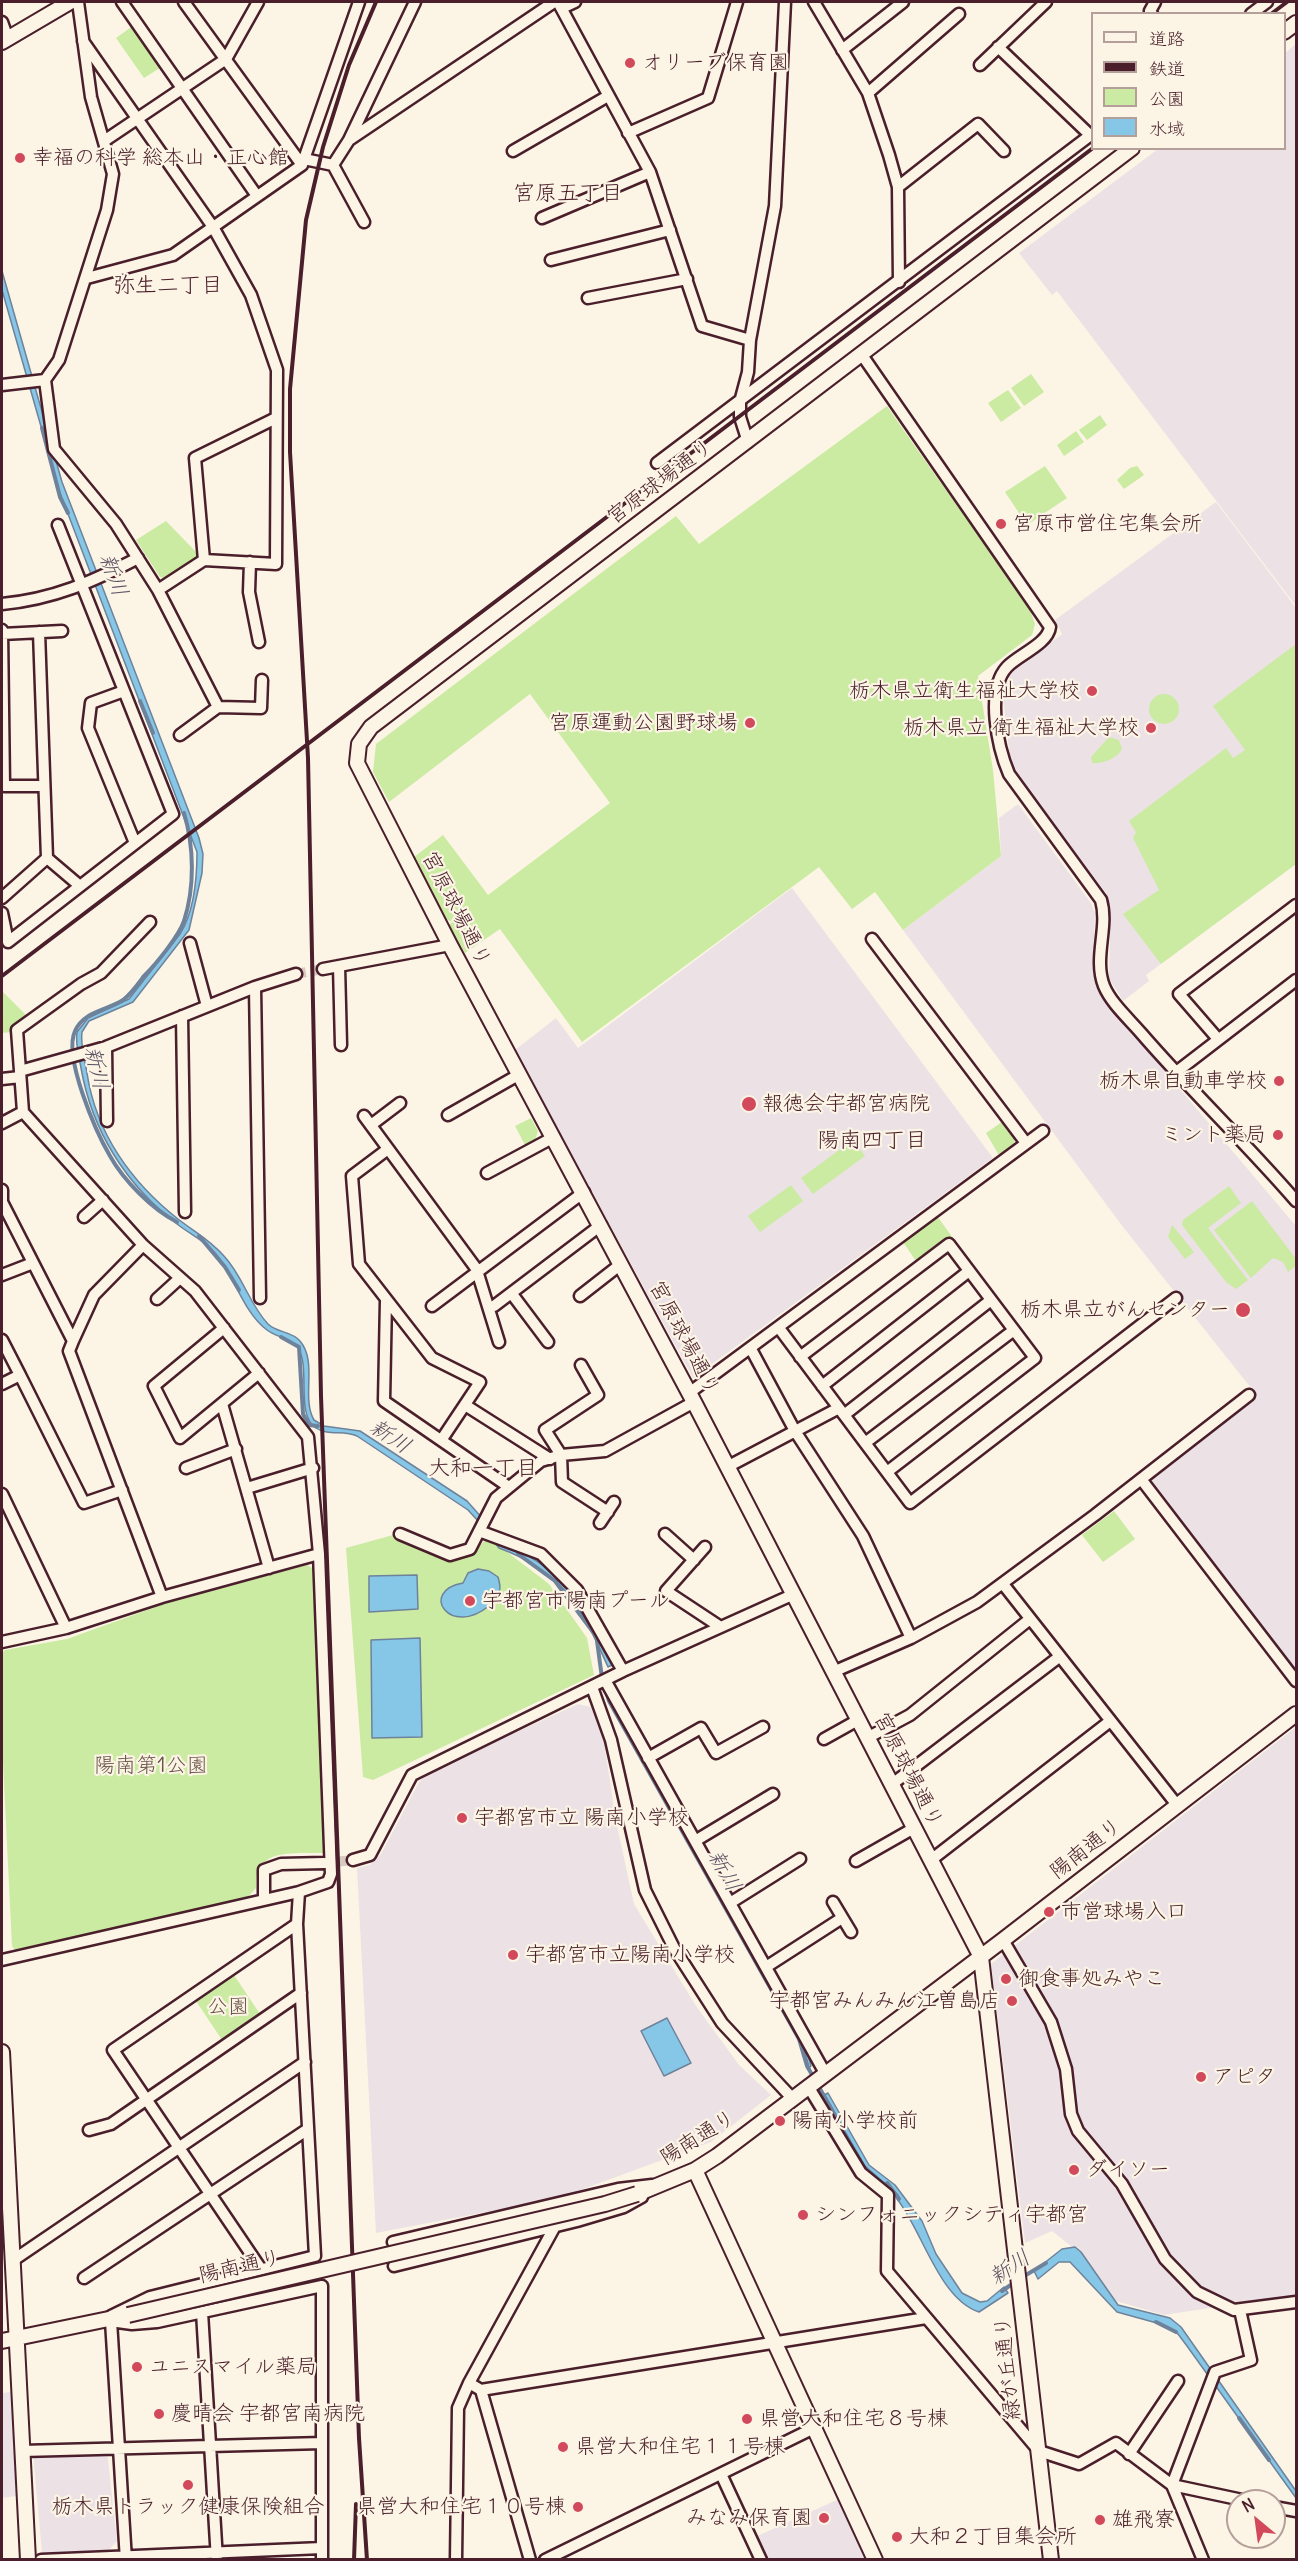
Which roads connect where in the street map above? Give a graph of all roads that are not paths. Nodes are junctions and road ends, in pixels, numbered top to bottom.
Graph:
1 (70, 2) edge
2 (78, 2) edge
3 (122, 2) edge
4 (184, 2) edge
5 (258, 2) edge
6 (346, 2) edge
7 (415, 2) edge
8 (575, 2) edge
9 (737, 2) edge
10 (785, 2) edge
11 (814, 2) edge
12 (903, 2) edge
13 (1046, 2) edge
14 (1267, 2) edge
15 (558, 4) edge
16 (357, 5) edge
17 (1254, 12) edge
18 (959, 14) dead end
19 (2, 22) edge
20 (5, 41) edge
21 (83, 41) junction
22 (998, 47) junction
23 (842, 50) junction
24 (225, 60) junction
25 (980, 64) dead end
26 (182, 90) junction
27 (868, 93) junction
28 (608, 96) junction
29 (138, 119) junction
30 (628, 133) junction
31 (1091, 135) edge
32 (349, 140) junction
33 (104, 141) junction
34 (1129, 150) edge
35 (513, 151) dead end
36 (1004, 151) dead end
37 (303, 162) junction
38 (333, 165) junction
39 (650, 172) junction
40 (898, 187) junction
41 (257, 196) junction
42 (542, 218) dead end
43 (364, 222) dead end
44 (213, 227) junction
45 (670, 230) junction
46 (551, 260) dead end
47 (87, 278) junction
48 (687, 279) junction
49 (899, 282) junction
50 (588, 298) dead end
51 (750, 340) junction
52 (861, 355) junction
53 (41, 381) junction
54 (2, 385) edge
55 (740, 402) junction
56 (276, 418) junction
57 (748, 442) junction
58 (657, 463) dead end
59 (58, 525) dead end
60 (138, 558) junction
61 (204, 560) junction
62 (250, 562) junction
63 (92, 582) junction
64 (158, 590) junction
65 (2, 604) edge
66 (63, 631) dead end
67 (2, 632) edge
68 (39, 632) junction
69 (259, 642) dead end
70 (262, 680) dead end
71 (124, 691) junction
72 (218, 707) junction
73 (180, 735) dead end
74 (44, 786) junction
75 (135, 843) junction
76 (47, 858) junction
77 (80, 886) junction
78 (2, 898) edge
79 (1296, 905) edge
80 (2, 913) edge
81 (150, 922) dead end
82 (872, 939) dead end
83 (190, 943) dead end
84 (450, 945) junction
85 (339, 966) junction
86 (323, 969) tunnel mouth
87 (296, 974) tunnel mouth
88 (1296, 980) edge
89 (255, 987) junction
90 (207, 1006) junction
91 (182, 1016) junction
92 (1218, 1039) junction
93 (341, 1045) dead end
94 (106, 1047) junction
95 (1175, 1073) junction
96 (20, 1074) junction
97 (520, 1074) junction
98 (2, 1079) edge
99 (400, 1103) dead end
100 (23, 1112) junction
101 (448, 1115) dead end
102 (107, 1121) dead end
103 (2, 1123) edge
104 (1043, 1131) dead end
105 (554, 1137) junction
106 (1026, 1143) junction
107 (388, 1149) junction
108 (487, 1173) dead end
109 (2, 1190) edge
110 (584, 1192) junction
111 (103, 1200) junction
112 (1296, 1201) edge
113 (185, 1212) dead end
114 (84, 1216) dead end
115 (601, 1225) junction
116 (143, 1245) junction
117 (33, 1263) junction
118 (621, 1264) junction
119 (969, 1271) junction
120 (478, 1273) junction
121 (2, 1275) edge
122 (180, 1278) junction
123 (512, 1294) junction
124 (580, 1296) dead end
125 (260, 1298) dead end
126 (1176, 1298) dead end
127 (158, 1299) dead end
128 (386, 1300) junction
129 (991, 1300) junction
130 (432, 1306) dead end
131 (494, 1306) dead end
132 (224, 1328) junction
133 (779, 1328) junction
134 (1014, 1330) junction
135 (2, 1340) edge
136 (74, 1341) junction
137 (548, 1341) dead end
138 (499, 1342) dead end
139 (751, 1349) junction
140 (800, 1357) junction
141 (581, 1365) dead end
142 (259, 1373) junction
143 (20, 1375) junction
144 (2, 1384) edge
145 (822, 1386) junction
146 (1248, 1395) dead end
147 (692, 1398) junction
148 (222, 1404) junction
149 (465, 1405) junction
150 (841, 1412) junction
151 (795, 1431) junction
152 (442, 1439) junction
153 (865, 1443) junction
154 (236, 1449) junction
155 (561, 1455) junction
156 (550, 1459) junction
157 (727, 1467) junction
158 (186, 1468) dead end
159 (313, 1468) junction
160 (886, 1472) junction
161 (1141, 1479) junction
162 (509, 1487) junction
163 (247, 1488) junction
164 (122, 1490) junction
165 (2, 1494) edge
166 (614, 1502) dead end
167 (608, 1512) junction
168 (600, 1523) dead end
169 (479, 1531) junction
170 (400, 1534) dead end
171 (665, 1534) dead end
172 (705, 1546) dead end
173 (319, 1554) junction
174 (694, 1560) junction
175 (269, 1568) junction
176 (1003, 1584) junction
177 (792, 1594) junction
178 (162, 1598) junction
179 (1030, 1619) junction
180 (719, 1626) junction
181 (66, 1628) junction
182 (911, 1638) junction
183 (2, 1642) edge
184 (1059, 1657) junction
185 (623, 1671) junction
186 (833, 1672) junction
187 (605, 1680) junction
188 (1296, 1681) edge
189 (592, 1687) junction
190 (1296, 1714) edge
191 (858, 1720) junction
192 (1109, 1722) junction
193 (763, 1727) dead end
194 (867, 1738) junction
195 (824, 1739) dead end
196 (648, 1758) junction
197 (891, 1785) junction
198 (773, 1794) dead end
199 (1177, 1805) junction
200 (914, 1828) junction
201 (695, 1841) junction
202 (800, 1859) dead end
203 (353, 1860) tunnel mouth
204 (856, 1860) dead end
205 (931, 1860) junction
206 (324, 1863) tunnel mouth
207 (299, 1892) junction
208 (264, 1900) junction
209 (833, 1902) dead end
210 (730, 1903) junction
211 (842, 1918) junction
212 (297, 1924) junction
213 (851, 1932) dead end
214 (1003, 1940) junction
215 (981, 1957) junction
216 (2, 1960) edge
217 (766, 1967) junction
218 (301, 1994) junction
219 (2, 2052) edge
220 (305, 2062) junction
221 (825, 2073) junction
222 (808, 2086) junction
223 (792, 2098) junction
224 (147, 2099) junction
225 (308, 2129) junction
226 (89, 2130) dead end
227 (179, 2147) junction
228 (695, 2170) junction
229 (667, 2183) junction
230 (5, 2192) edge
231 (211, 2194) junction
232 (554, 2228) junction
233 (393, 2242) dead end
234 (12, 2261) junction
235 (394, 2266) dead end
236 (261, 2269) junction
237 (84, 2278) dead end
238 (1296, 2302) edge
239 (1240, 2310) junction
240 (202, 2312) junction
241 (926, 2318) junction
242 (107, 2321) junction
243 (16, 2339) junction
244 (2, 2341) edge
245 (774, 2342) junction
246 (1178, 2381) dead end
247 (469, 2383) junction
248 (481, 2390) junction
249 (814, 2428) junction
250 (322, 2443) junction
251 (210, 2445) junction
252 (118, 2448) junction
253 (22, 2451) junction
254 (1039, 2451) junction
255 (1129, 2454) junction
256 (721, 2474) junction
257 (1172, 2485) junction
258 (1226, 2497) edge
259 (322, 2554) edge
260 (217, 2557) edge
261 (126, 2558) edge
262 (28, 2559) edge
263 (40, 2559) edge
264 (456, 2559) edge
265 (530, 2559) edge
266 (545, 2559) edge
267 (761, 2559) edge
268 (876, 2559) edge
269 (1051, 2559) edge
270 (1203, 2559) edge

1 - 20 street
2 - 21 street
3 - 26 street
4 - 24 street
5 - 24 street
6 - 16 street
7 - 32 street
8 - 15 street
9 - 30 street
10 - 51 street
11 - 23 street
12 - 23 street
13 - 22 street
14 - 17 street
15 - 28 street
15 - 32 street
16 - 37 street
18 - 27 street
19 - 20 street
21 - 29 street
21 - 33 street
22 - 25 street
22 - 31 street
23 - 27 street
24 - 26 street
24 - 37 street
26 - 29 street
26 - 41 street
27 - 40 street
28 - 30 street
28 - 35 street
29 - 33 street
29 - 44 street
30 - 39 street
31 - 49 street
32 - 38 street
33 - 47 street
34 - 52 street, 宮原球場通り
36 - 40 street
37 - 38 street
37 - 41 street
38 - 43 street
39 - 42 street
39 - 45 street
40 - 49 street
41 - 44 street
44 - 47 street
44 - 56 street
45 - 46 street
45 - 48 street
47 - 53 street
48 - 50 street
48 - 51 street
49 - 55 street
51 - 55 street
52 - 57 street, 宮原球場通り
52 - 95 street
53 - 54 street
53 - 60 street
55 - 57 street
55 - 58 street
56 - 61 street
56 - 62 street
57 - 84 street, 宮原球場通り
59 - 63 street
60 - 63 street
60 - 64 street
61 - 62 street
61 - 64 street
62 - 69 street
63 - 65 street
63 - 71 street
64 - 72 street
66 - 68 street
67 - 68 street
67 - 74 street
68 - 74 street
70 - 72 street
71 - 75 street
71 - 75 street
72 - 73 street
74 - 76 street
75 - 77 street
76 - 77 street
76 - 78 street
77 - 80 street
79 - 92 street
81 - 96 street
82 - 106 street
83 - 90 street
84 - 85 street
84 - 97 street, 宮原球場通り
85 - 86 street
85 - 93 street
87 - 89 street
88 - 92 street
89 - 90 street
89 - 125 street
90 - 91 street
91 - 94 street
91 - 113 street
92 - 95 street
94 - 96 street
94 - 102 street
95 - 112 street
96 - 98 street
96 - 100 street
97 - 101 street
97 - 105 street, 宮原球場通り
99 - 107 street
100 - 103 street
100 - 111 street
104 - 106 street
105 - 108 street
105 - 110 street, 宮原球場通り
106 - 133 street
107 - 120 street
107 - 128 street
109 - 117 street
110 - 115 street, 宮原球場通り
110 - 120 street
111 - 114 street
111 - 116 street
115 - 118 street, 宮原球場通り
115 - 123 street
116 - 122 street
116 - 136 street
117 - 121 street
117 - 136 street
118 - 124 street
118 - 147 street, 宮原球場通り
119 - 129 street
119 - 140 street
119 - 145 street
120 - 130 street
120 - 138 street
122 - 127 street
122 - 132 street
123 - 131 street
123 - 137 street
126 - 160 street
128 - 149 street
128 - 152 street
129 - 134 street
129 - 150 street
132 - 142 street
132 - 148 street
133 - 139 street
133 - 140 street
134 - 153 street
134 - 160 street
135 - 143 street
136 - 164 street
139 - 147 street
139 - 151 street
140 - 145 street
141 - 155 street
142 - 148 street
142 - 159 street
143 - 144 street
143 - 164 street
145 - 150 street
146 - 161 street
147 - 155 street
147 - 157 street, 宮原球場通り
148 - 154 street
149 - 152 street
149 - 156 street
150 - 151 street
150 - 153 street
151 - 157 street
151 - 182 street
152 - 162 street
153 - 160 street
154 - 158 street
154 - 163 street
155 - 156 street
155 - 167 street
156 - 162 street
157 - 177 street, 宮原球場通り
159 - 163 street
159 - 173 street
161 - 176 street
161 - 188 street
162 - 169 street
163 - 175 street
164 - 178 street
165 - 181 street
166 - 167 street
167 - 168 street
169 - 170 street
169 - 185 street
171 - 174 street
172 - 174 street
173 - 175 street
173 - 207 street
174 - 180 street
175 - 178 street
176 - 179 street
176 - 182 street
177 - 180 street
177 - 186 street, 宮原球場通り
178 - 181 street
179 - 184 street
179 - 194 street
180 - 185 street
181 - 183 street
182 - 186 street
184 - 192 street
184 - 197 street
185 - 187 street
186 - 191 street, 宮原球場通り
187 - 189 street
187 - 196 street
189 - 203 street
189 - 223 street
190 - 199 street, 陽南通り
191 - 194 street, 宮原球場通り
191 - 195 street
192 - 199 street
192 - 205 street
193 - 196 street
194 - 197 street, 宮原球場通り
196 - 201 street
197 - 200 street, 宮原球場通り
198 - 201 street
199 - 214 street, 陽南通り
200 - 204 street
200 - 205 street, 宮原球場通り
201 - 210 street
202 - 210 street
205 - 215 street, 宮原球場通り
206 - 208 street
207 - 208 street
207 - 212 street
208 - 216 street
209 - 211 street
210 - 217 street
211 - 213 street
211 - 217 street
212 - 218 street
212 - 224 street
214 - 215 street, 陽南通り
214 - 239 street
215 - 221 street, 陽南通り
215 - 254 street, 緑が丘通り
217 - 221 street
218 - 220 street
218 - 224 street
219 - 230 street
220 - 225 street
220 - 227 street
221 - 222 street, 陽南通り
222 - 223 street, 陽南通り
222 - 241 street
223 - 228 street, 陽南通り
224 - 226 street
224 - 227 street
225 - 231 street
225 - 236 street
227 - 231 street
227 - 234 street
228 - 229 street, 陽南通り
228 - 245 street
229 - 232 street
229 - 233 street
229 - 242 street, 陽南通り, bridge
230 - 234 street
231 - 236 street
231 - 237 street
232 - 235 street
232 - 247 street
234 - 243 street
236 - 242 street
238 - 239 street
239 - 257 street
240 - 242 street
240 - 250 street
240 - 251 street
241 - 245 street
241 - 254 street
242 - 243 street, 陽南通り
242 - 252 street
243 - 244 street, 陽南通り
243 - 253 street
245 - 248 street
245 - 249 street
246 - 255 street
247 - 248 street
247 - 264 street
248 - 265 street
249 - 256 street
249 - 268 street
250 - 251 street
250 - 259 street
251 - 252 street
251 - 260 street
252 - 253 street
252 - 261 street
253 - 262 street
254 - 255 street
254 - 269 street, 緑が丘通り
255 - 257 street
256 - 266 street
256 - 267 street
257 - 258 street
257 - 270 street
259 - 260 street
260 - 261 street
261 - 263 street

